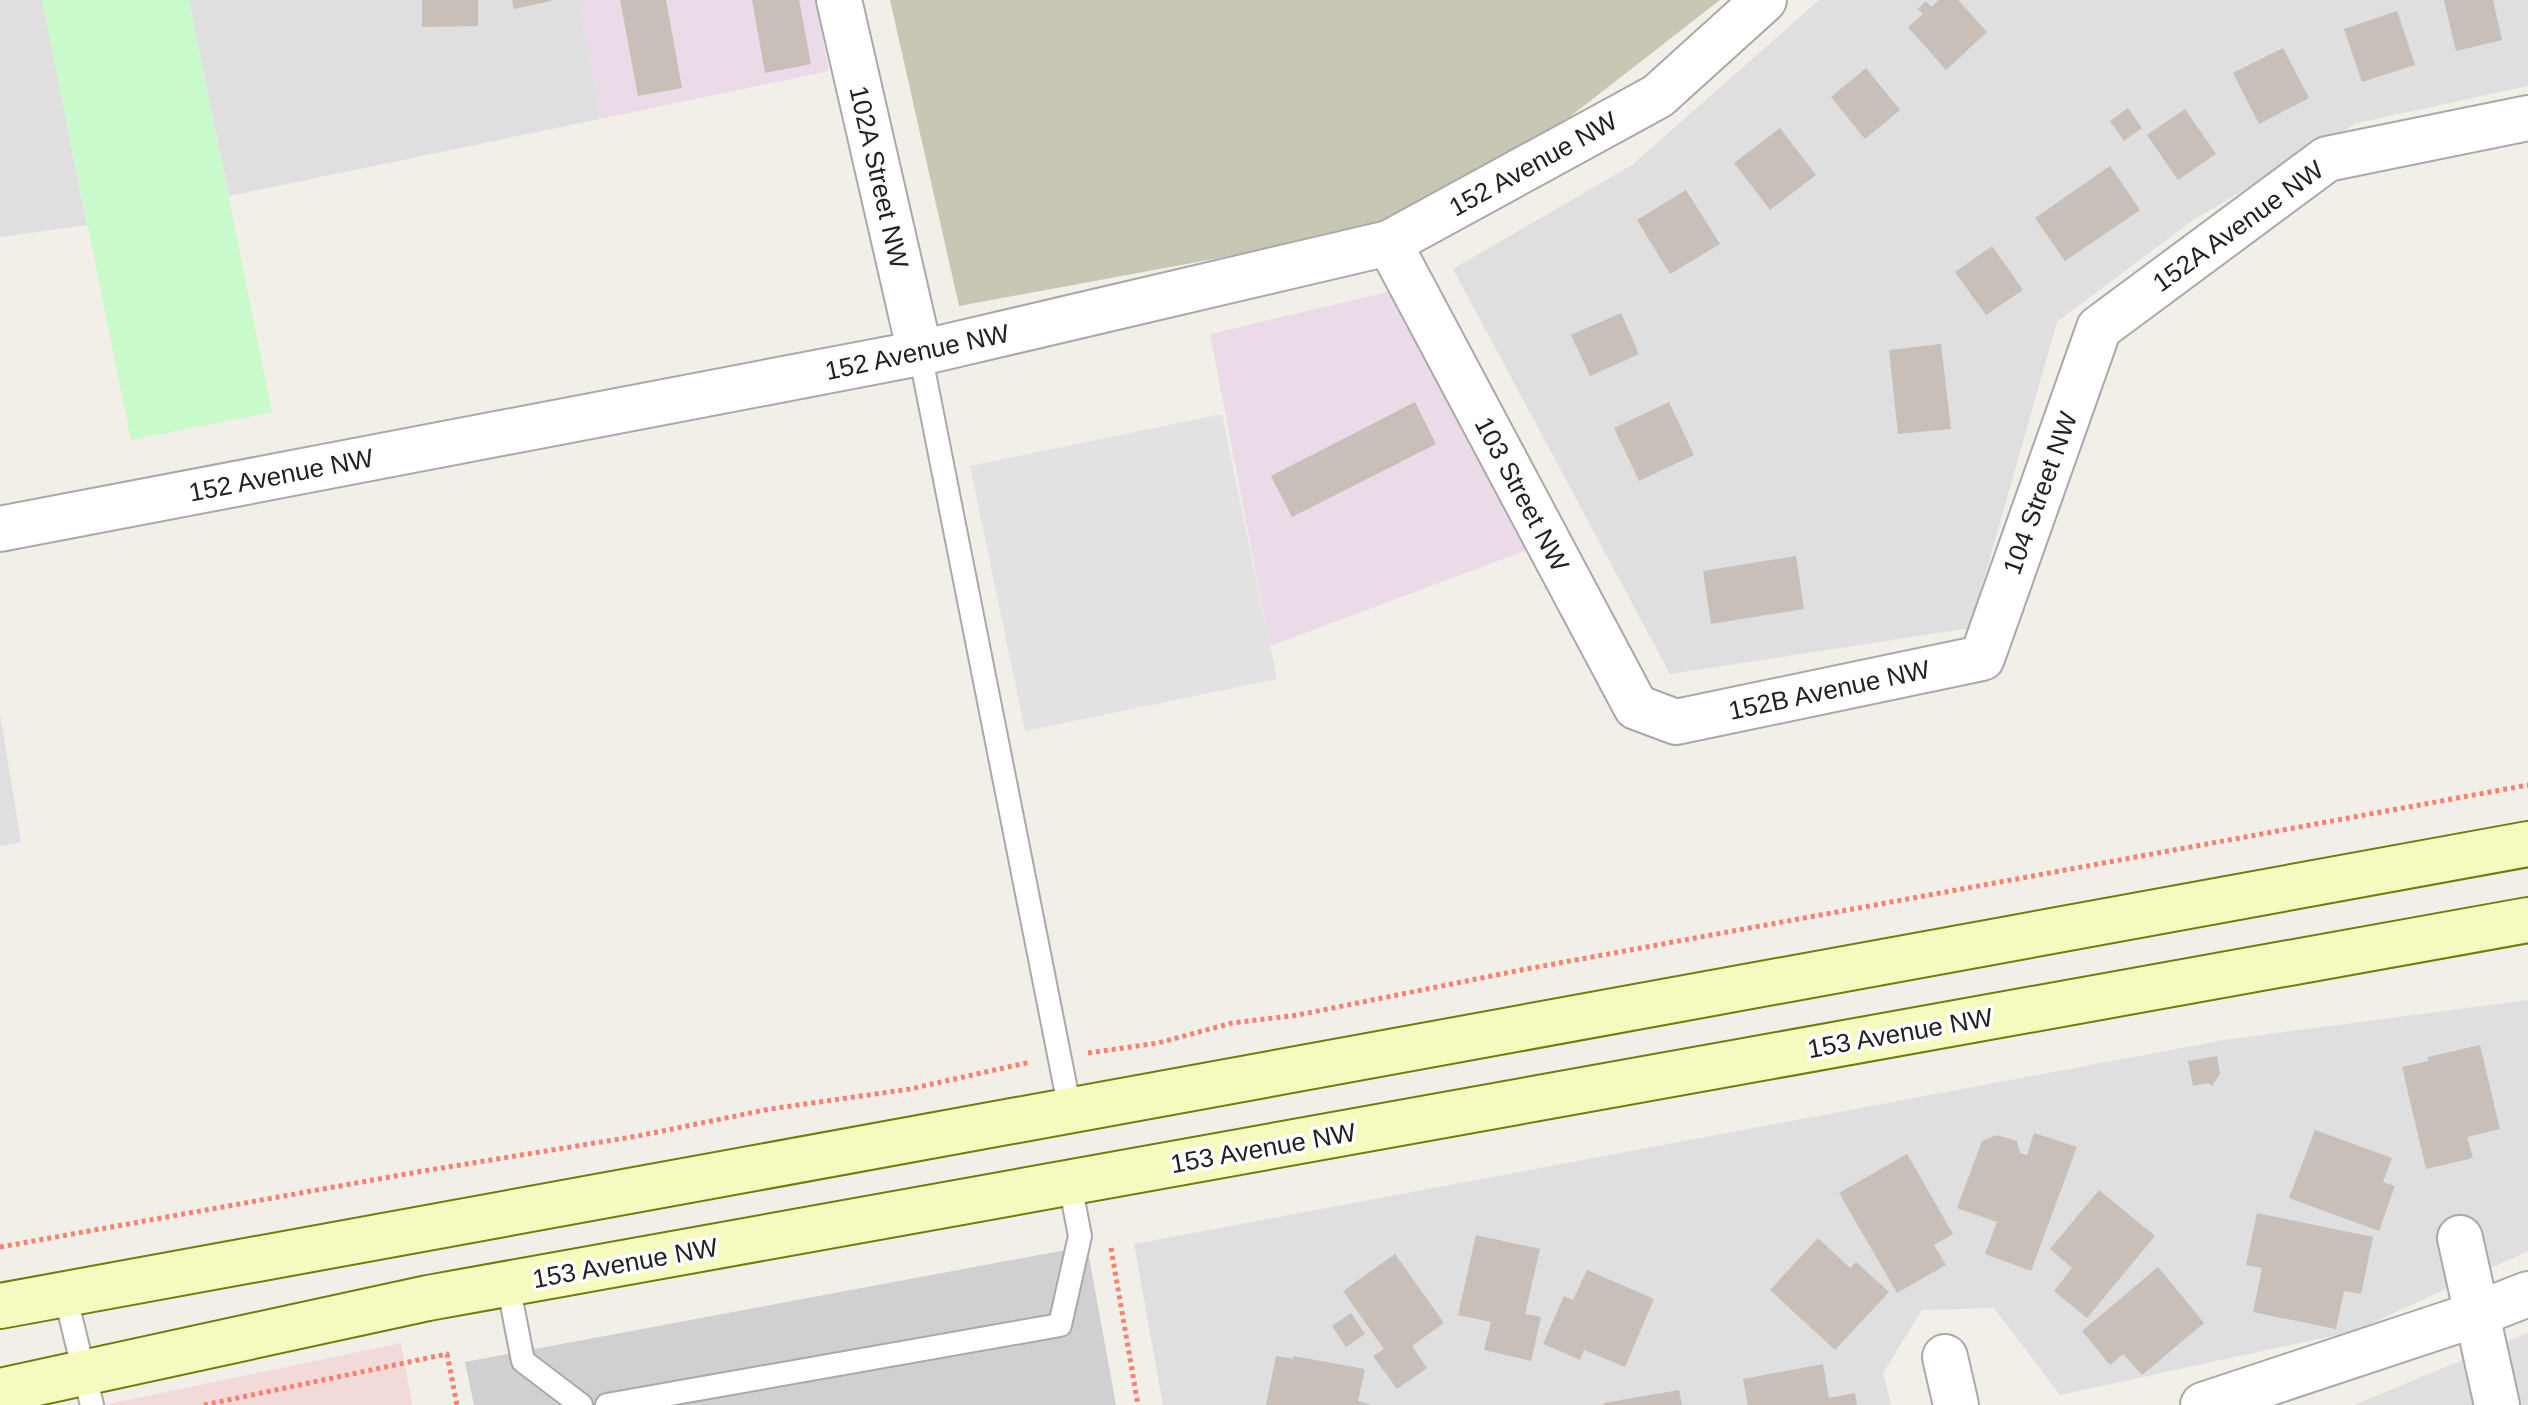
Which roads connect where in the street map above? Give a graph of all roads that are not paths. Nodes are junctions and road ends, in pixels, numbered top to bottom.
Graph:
1 (839, 0) edge
2 (1764, 0) edge
3 (2528, 118) edge
4 (1389, 243) junction
5 (2099, 328) joint
6 (920, 353) junction
7 (0, 529) edge
8 (1982, 658) joint
9 (1676, 722) joint
10 (2528, 844) edge
11 (2528, 920) edge
12 (1070, 1110) junction
13 (1070, 1184) junction
14 (2460, 1238) dead end
15 (508, 1284) junction
16 (65, 1294) junction
17 (2528, 1294) edge
18 (0, 1306) edge
19 (2477, 1314) junction
20 (1945, 1357) dead end
21 (88, 1389) edge
22 (0, 1391) edge
23 (581, 1405) edge
24 (607, 1405) edge
25 (1956, 1405) edge
26 (2203, 1405) edge
27 (2497, 1405) edge

1 - 6 street, 102A Street NW
2 - 4 street, 152 Avenue NW
3 - 5 street, 152A Avenue NW
4 - 6 street, 152 Avenue NW
4 - 9 street, 103 Street NW
5 - 8 street, 104 Street NW
6 - 7 street, 152 Avenue NW
6 - 12 lane
8 - 9 street, 152B Avenue NW
10 - 12 main road
11 - 13 main road, 153 Avenue NW
12 - 16 main road
13 - 15 main road, 153 Avenue NW
13 - 24 lane
14 - 19 street
15 - 21 main road, 153 Avenue NW
15 - 23 lane
16 - 18 main road
16 - 21 lane
17 - 19 street
19 - 26 street
19 - 27 street
20 - 25 street
21 - 22 main road, 153 Avenue NW

